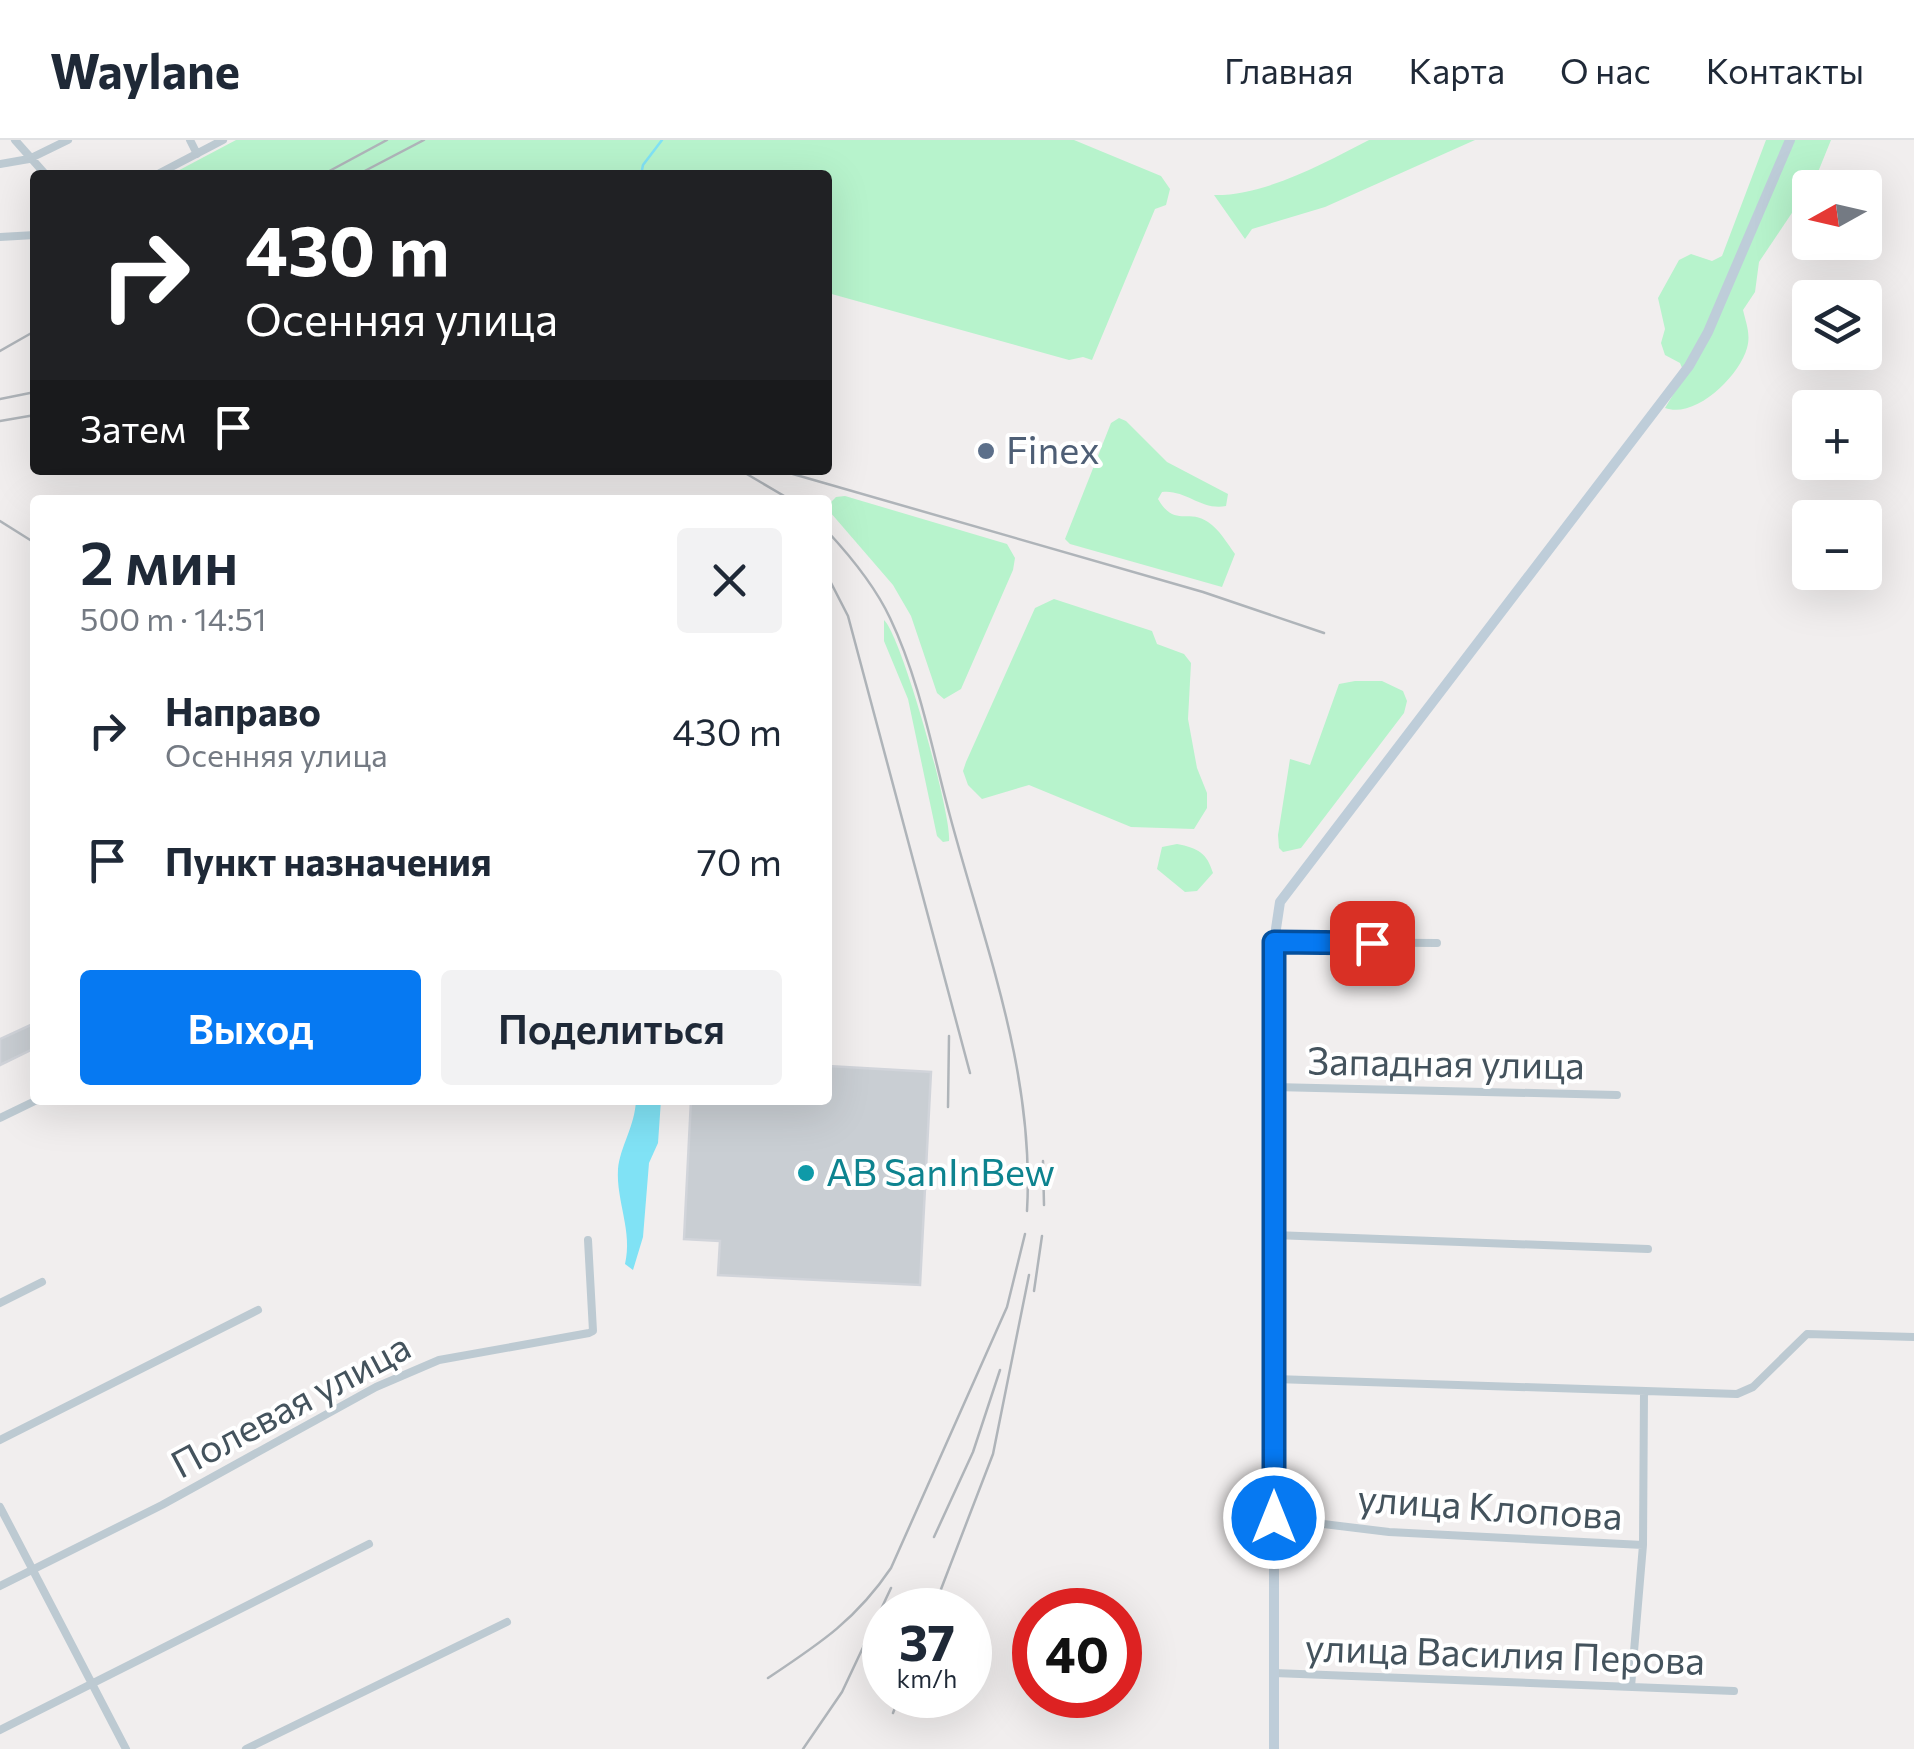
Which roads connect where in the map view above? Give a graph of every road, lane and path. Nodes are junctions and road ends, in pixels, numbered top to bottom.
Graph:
1 (15, 140) edge
2 (68, 140) edge
3 (190, 140) edge
4 (223, 140) edge
5 (1790, 140) edge
6 (197, 154) junction
7 (29, 160) junction
8 (0, 164) edge
9 (40, 170) edge
10 (166, 170) edge
11 (30, 235) edge
12 (0, 237) edge
13 (1274, 942) junction
14 (1438, 943) dead end
15 (1274, 1087) junction
16 (1617, 1095) dead end
17 (30, 1103) edge
18 (0, 1118) edge
19 (1274, 1234) junction
20 (588, 1240) dead end
21 (1648, 1249) dead end
22 (42, 1282) dead end
23 (0, 1303) edge
24 (258, 1310) dead end
25 (1914, 1337) edge
26 (1275, 1379) junction
27 (1644, 1392) junction
28 (0, 1440) edge
29 (0, 1508) edge
30 (1274, 1518) junction
31 (369, 1544) dead end
32 (1643, 1545) junction
33 (34, 1569) junction
34 (0, 1586) edge
35 (507, 1622) dead end
36 (1274, 1673) junction
37 (90, 1684) junction
38 (1631, 1687) junction
39 (1734, 1691) dead end
40 (0, 1730) edge
41 (126, 1749) edge
42 (246, 1749) edge
43 (1274, 1749) edge

1 - 7 street
2 - 7 street
3 - 6 street
4 - 6 street
5 - 13 street
6 - 10 street
7 - 8 street
7 - 9 street
11 - 12 street
13 - 14 street
13 - 15 street
15 - 16 street, Западная улица
15 - 19 street
17 - 18 street
19 - 21 street
19 - 26 street
20 - 33 street, Полевая улица
22 - 23 street
24 - 28 street
25 - 27 street
26 - 27 street
26 - 30 street
27 - 32 street
29 - 33 street
30 - 32 street, улица Клопова
30 - 36 street
31 - 37 street
32 - 38 street
33 - 34 street, Полевая улица
33 - 37 street
35 - 42 street
36 - 38 street, улица Василия Перова
36 - 43 street
37 - 40 street
37 - 41 street
38 - 39 street, улица Василия Перова

